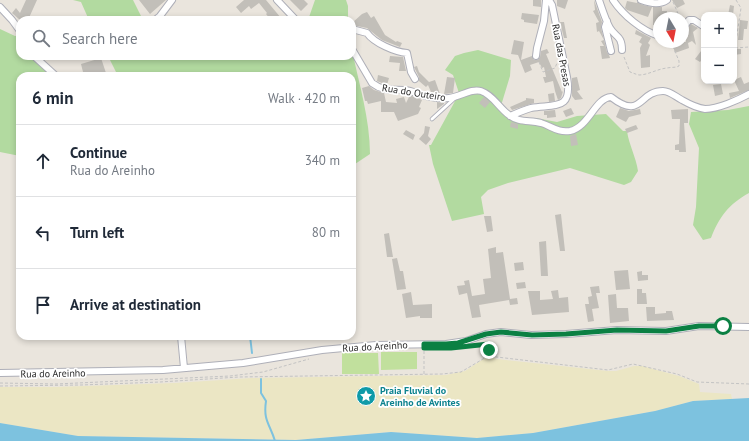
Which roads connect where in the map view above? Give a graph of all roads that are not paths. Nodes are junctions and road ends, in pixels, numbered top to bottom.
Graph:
1 (172, 0) edge
2 (277, 0) edge
3 (548, 0) edge
4 (599, 0) edge
5 (613, 0) edge
6 (641, 0) edge
7 (668, 0) edge
8 (0, 7) edge
9 (160, 16) edge
10 (292, 16) edge
11 (689, 20) edge
12 (607, 21) junction
13 (701, 25) edge
14 (16, 26) edge
15 (356, 30) edge
16 (653, 33) edge
17 (622, 50) road end
18 (611, 51) dead end
19 (356, 56) edge
20 (536, 56) road end
21 (38, 60) edge
22 (52, 72) edge
23 (415, 79) dead end
24 (749, 94) edge
25 (457, 97) junction
26 (510, 116) junction
27 (432, 119) dead end
28 (749, 327) edge
29 (181, 340) edge
30 (184, 368) junction
31 (0, 374) edge

1 - 9 street
2 - 10 street
3 - 20 street
3 - 26 street, Rua das Presas
4 - 12 street
5 - 16 street
6 - 7 street
8 - 14 street
11 - 13 street
12 - 17 street
12 - 18 street
15 - 23 street, Rua do Outeiro
19 - 25 street, Rua do Outeiro
21 - 22 street
24 - 26 street
25 - 26 street, Rua do Outeiro
25 - 27 lane
28 - 30 street, Rua do Areinho
29 - 30 street
30 - 31 street, Rua do Areinho

